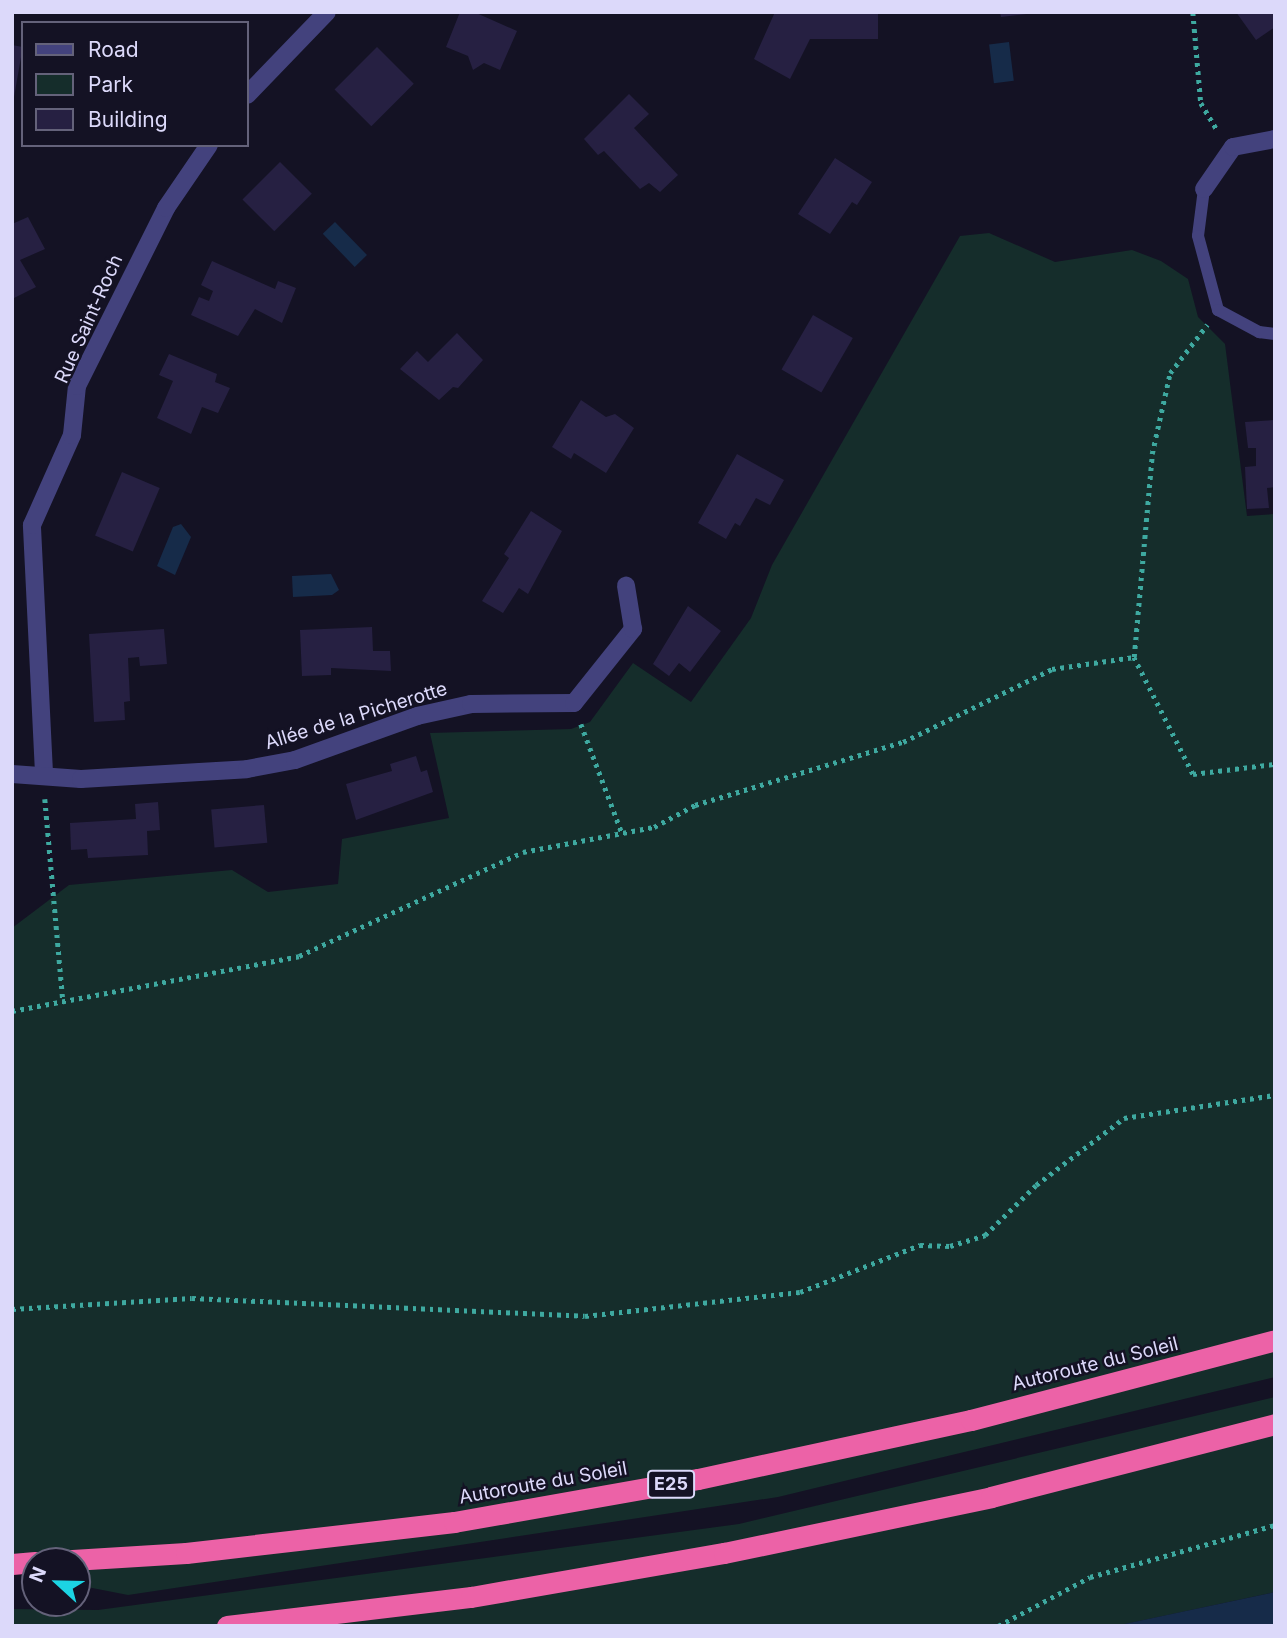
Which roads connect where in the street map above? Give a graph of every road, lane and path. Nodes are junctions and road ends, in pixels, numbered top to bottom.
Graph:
1 (327, 12) edge
2 (1193, 12) edge
3 (248, 94) edge
4 (1275, 139) edge
5 (208, 147) edge
6 (1233, 147) junction
7 (1204, 189) joint
8 (1218, 310) junction
9 (1275, 334) edge
10 (626, 586) dead end
11 (1134, 657) junction
12 (574, 703) junction
13 (1275, 764) edge
14 (44, 773) junction
15 (12, 775) edge
16 (622, 833) junction
17 (64, 1001) junction
18 (12, 1011) edge
19 (1275, 1095) edge
20 (12, 1309) edge
21 (1275, 1340) edge
22 (1275, 1424) edge
23 (1275, 1525) edge
24 (91, 1559) edge
25 (227, 1626) edge
26 (998, 1626) edge

1 - 3 street
2 - 6 path
4 - 6 street
5 - 14 street, Rue Saint-Roch
6 - 7 street
7 - 8 lane
8 - 9 lane
8 - 11 path
10 - 12 street
11 - 13 path
11 - 16 path
12 - 14 street, Allée de la Picherotte
12 - 16 path
14 - 15 street, Allée de la Picherotte
14 - 17 path
16 - 17 path
17 - 18 path
19 - 20 path
21 - 24 highway, Autoroute du Soleil / E25
22 - 25 highway
23 - 26 path

